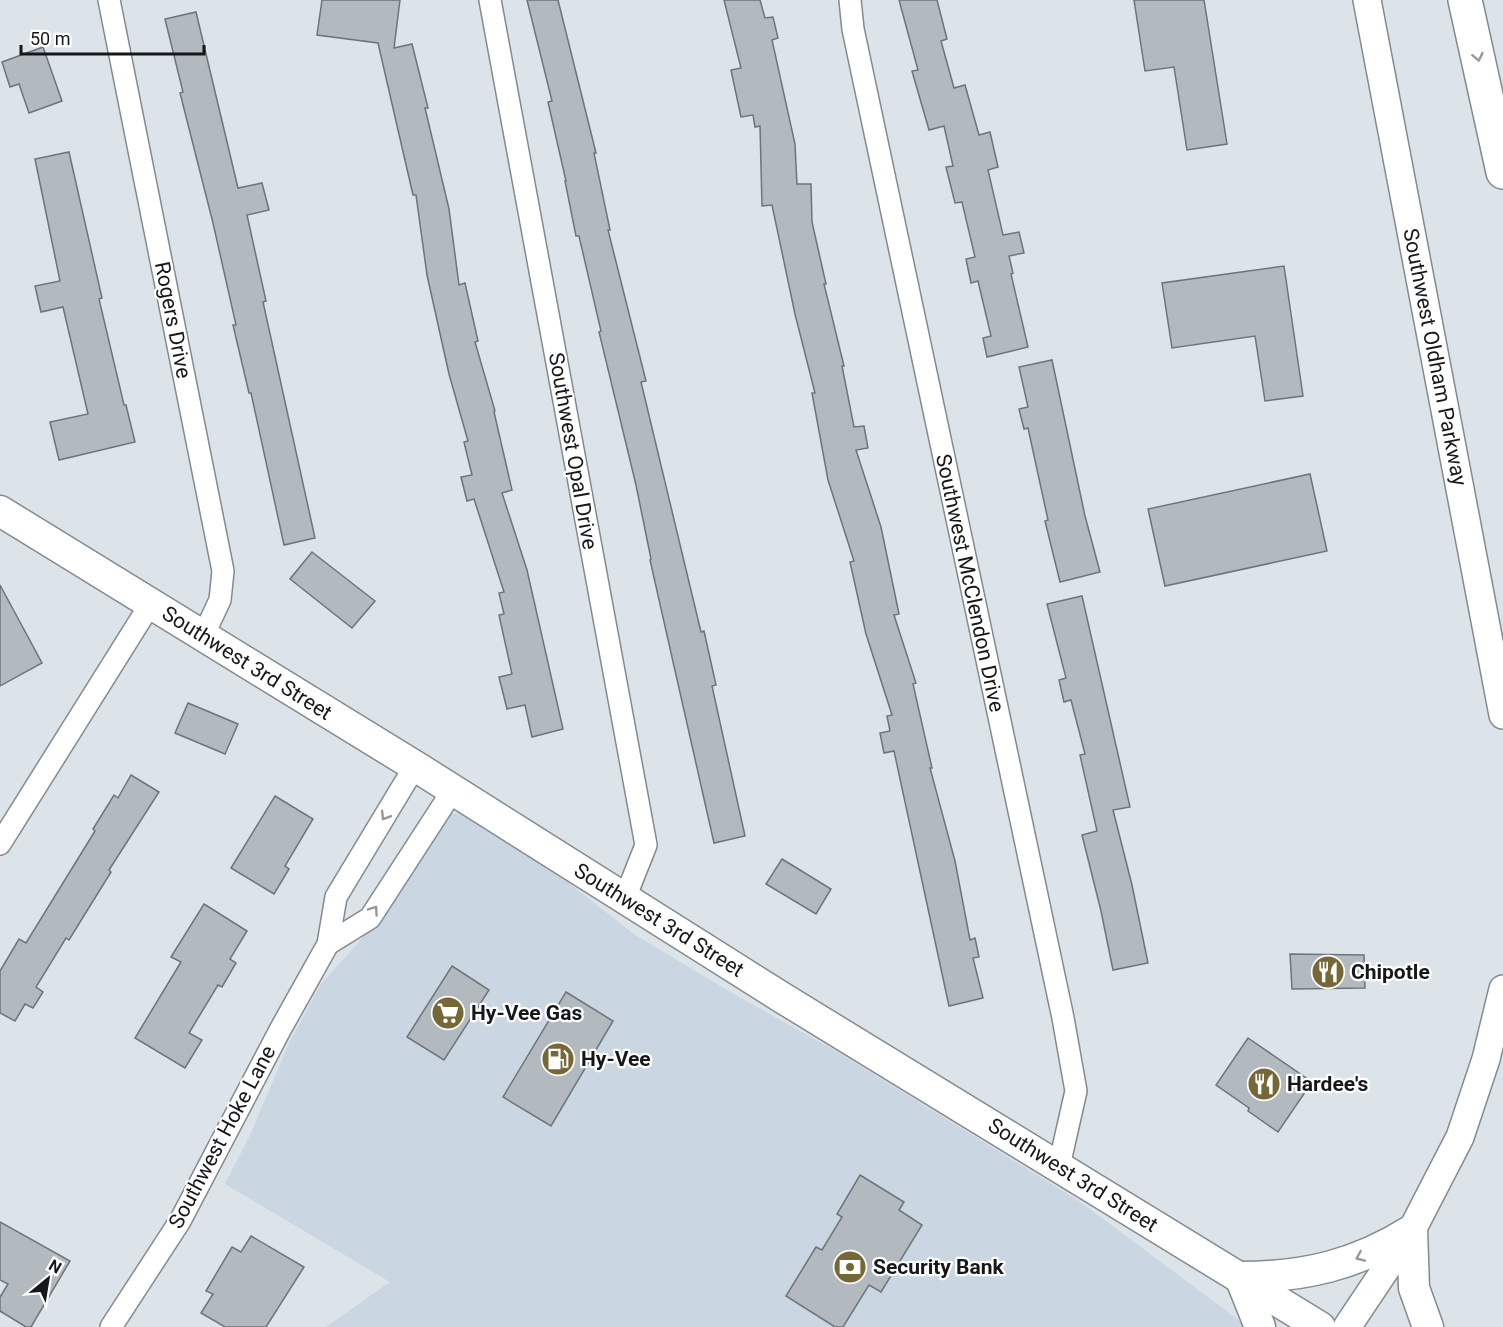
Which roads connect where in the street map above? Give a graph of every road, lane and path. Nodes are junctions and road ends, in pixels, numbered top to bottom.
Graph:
1 (109, 0) edge
2 (490, 0) edge
3 (850, 0) edge
4 (1367, 0) edge
5 (1465, 0) edge
6 (1503, 172) edge
7 (0, 511) edge
8 (151, 603) junction
9 (203, 636) junction
10 (1503, 715) edge
11 (415, 766) junction
12 (453, 790) junction
13 (0, 844) edge
14 (625, 898) junction
15 (328, 944) junction
16 (1503, 990) edge
17 (1059, 1166) junction
18 (1412, 1230) junction
19 (1240, 1277) junction
20 (111, 1327) edge
21 (1260, 1327) edge
22 (1320, 1327) edge
23 (1347, 1327) edge
24 (1428, 1327) edge

1 - 9 street, Rogers Drive
2 - 14 street, Southwest Opal Drive
3 - 17 street, Southwest McClendon Drive
4 - 10 street, Southwest Oldham Parkway
5 -> 6 highway
7 - 8 main road, Southwest 3rd Street
8 - 9 main road, Southwest 3rd Street
8 - 13 street
9 - 11 main road, Southwest 3rd Street
11 - 12 main road, Southwest 3rd Street
11 -> 15 street, Southwest Hoke Lane
12 - 14 main road, Southwest 3rd Street
15 -> 12 street, Southwest Hoke Lane
14 - 17 main road, Southwest 3rd Street
15 - 20 street, Southwest Hoke Lane
16 - 18 street
17 - 19 main road, Southwest 3rd Street
18 -> 19 main road
18 - 23 street
18 - 24 main road
19 - 21 main road
19 - 22 main road, Southwest 3rd Street

